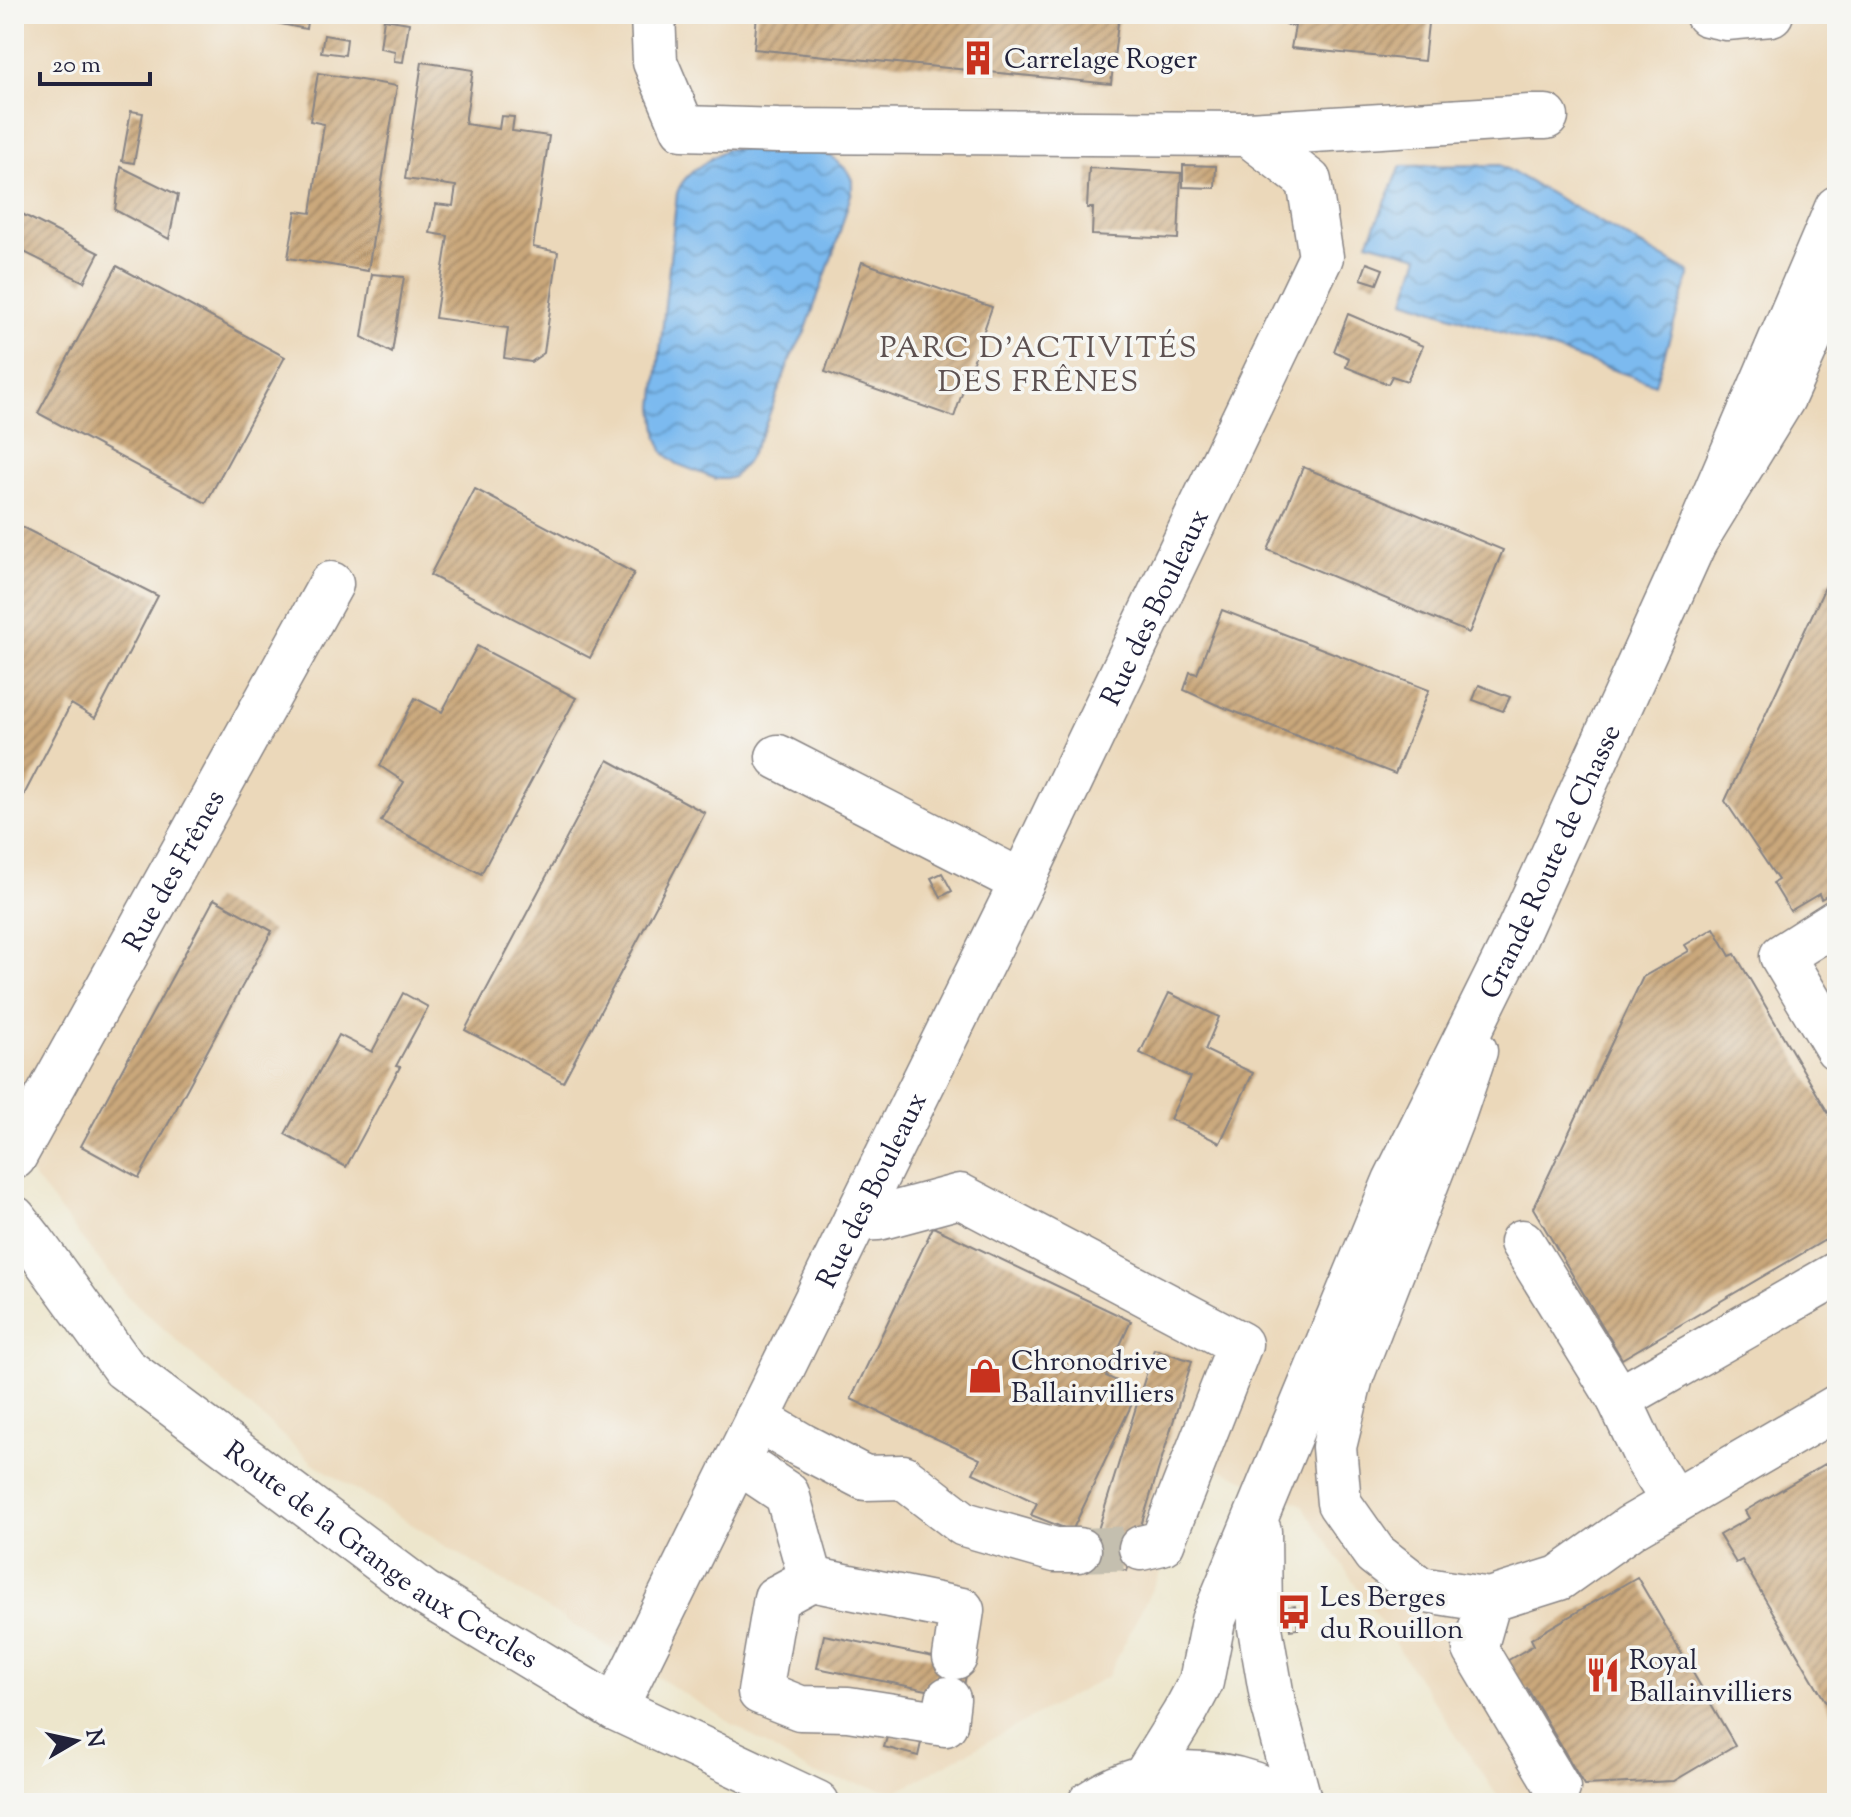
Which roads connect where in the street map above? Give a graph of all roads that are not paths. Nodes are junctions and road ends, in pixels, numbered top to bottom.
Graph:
1 (653, 14) edge
2 (1707, 14) edge
3 (1771, 14) edge
4 (1546, 117) dead end
5 (1248, 134) junction
6 (1837, 208) edge
7 (1837, 278) edge
8 (1694, 543) junction
9 (331, 584) dead end
10 (778, 757) dead end
11 (1022, 882) junction
12 (1837, 921) edge
13 (1512, 945) junction
14 (1837, 1048) edge
15 (14, 1157) edge
16 (14, 1218) edge
17 (856, 1219) junction
18 (1522, 1242) dead end
19 (1837, 1274) edge
20 (1619, 1399) junction
21 (1837, 1407) edge
22 (757, 1419) junction
23 (735, 1464) junction
24 (1674, 1502) junction
25 (1259, 1512) junction
26 (1141, 1548) tunnel mouth
27 (1079, 1550) tunnel mouth
28 (811, 1579) junction
29 (1489, 1600) junction
30 (615, 1708) junction
31 (1145, 1777) junction
32 (1558, 1788) dead end
33 (817, 1803) edge
34 (1090, 1803) edge
35 (1286, 1803) edge
36 (1300, 1803) edge

1 - 5 main road
2 - 3 main road
4 - 5 main road
5 - 11 main road, Rue des Bouleaux
6 - 8 main road, Grande Route de Chasse
7 - 8 main road
8 - 13 main road, Grande Route de Chasse
9 - 15 main road, Rue des Frênes
10 - 11 main road
11 - 17 main road, Rue des Bouleaux
12 - 14 main road
13 - 25 main road, Grande Route de Chasse
13 - 29 main road
16 - 30 main road, Route de la Grange aux Cercles
17 - 22 main road, Rue des Bouleaux
17 - 26 main road
18 - 20 main road
19 - 20 main road
20 - 24 main road
21 - 24 main road
22 - 23 main road, Rue des Bouleaux
22 - 27 main road
23 - 28 main road
23 - 30 main road, Rue des Bouleaux
24 - 29 main road
25 - 31 main road, Grande Route de Chasse
25 - 36 main road
28 - 28 main road
29 - 32 main road
30 - 33 main road, Route de la Grange aux Cercles
31 - 34 main road
31 - 35 main road

